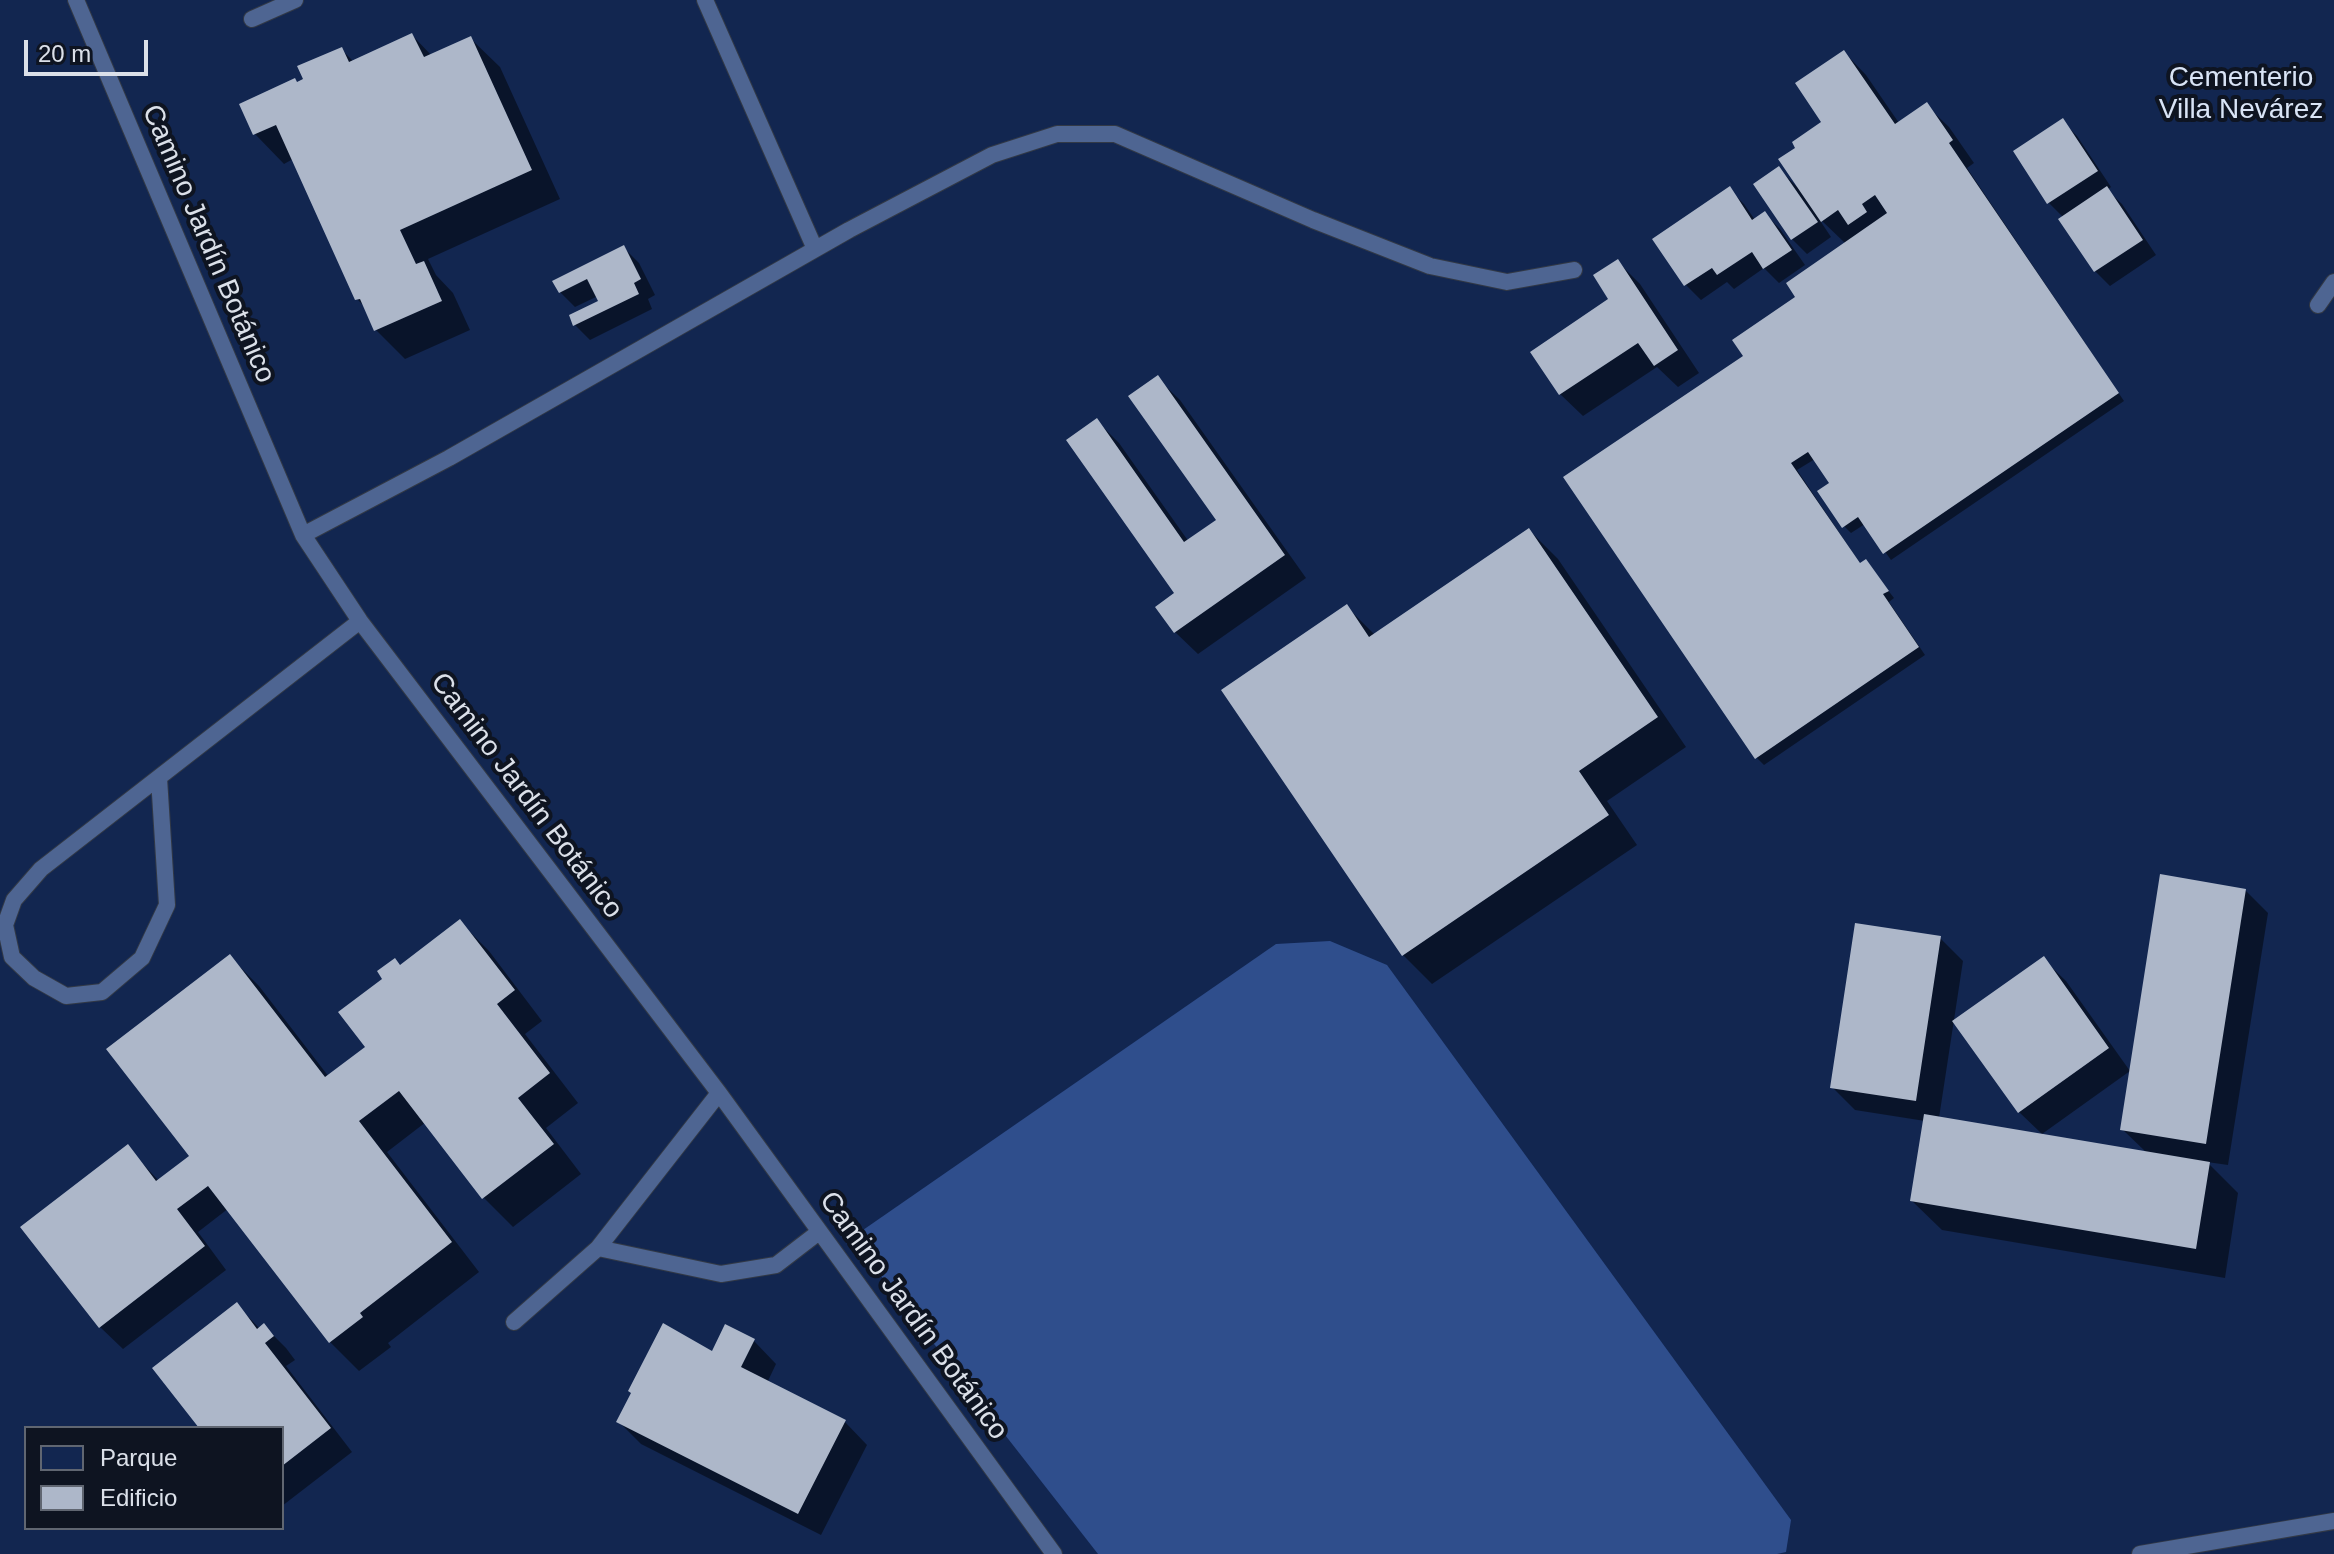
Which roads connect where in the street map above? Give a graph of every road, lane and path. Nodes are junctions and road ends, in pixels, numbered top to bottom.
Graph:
1 (76, 0) edge
2 (295, 0) edge
3 (705, 0) edge
4 (252, 19) dead end
5 (815, 249) junction
6 (1574, 270) dead end
7 (2334, 282) edge
8 (2318, 305) dead end
9 (303, 535) junction
10 (360, 621) junction
11 (159, 778) junction
12 (719, 1093) junction
13 (819, 1232) junction
14 (598, 1248) junction
15 (514, 1322) dead end
16 (2329, 1522) edge
17 (1054, 1554) edge
18 (2140, 1554) edge

1 - 9 lane, Camino Jardín Botánico
2 - 4 lane
3 - 5 lane
5 - 6 lane
5 - 9 lane
7 - 8 lane
9 - 10 lane, Camino Jardín Botánico
10 - 11 lane
10 - 12 lane, Camino Jardín Botánico
11 - 11 lane
12 - 13 lane, Camino Jardín Botánico
12 - 14 lane
13 - 14 lane
13 - 17 lane, Camino Jardín Botánico
14 - 15 lane
16 - 18 lane

